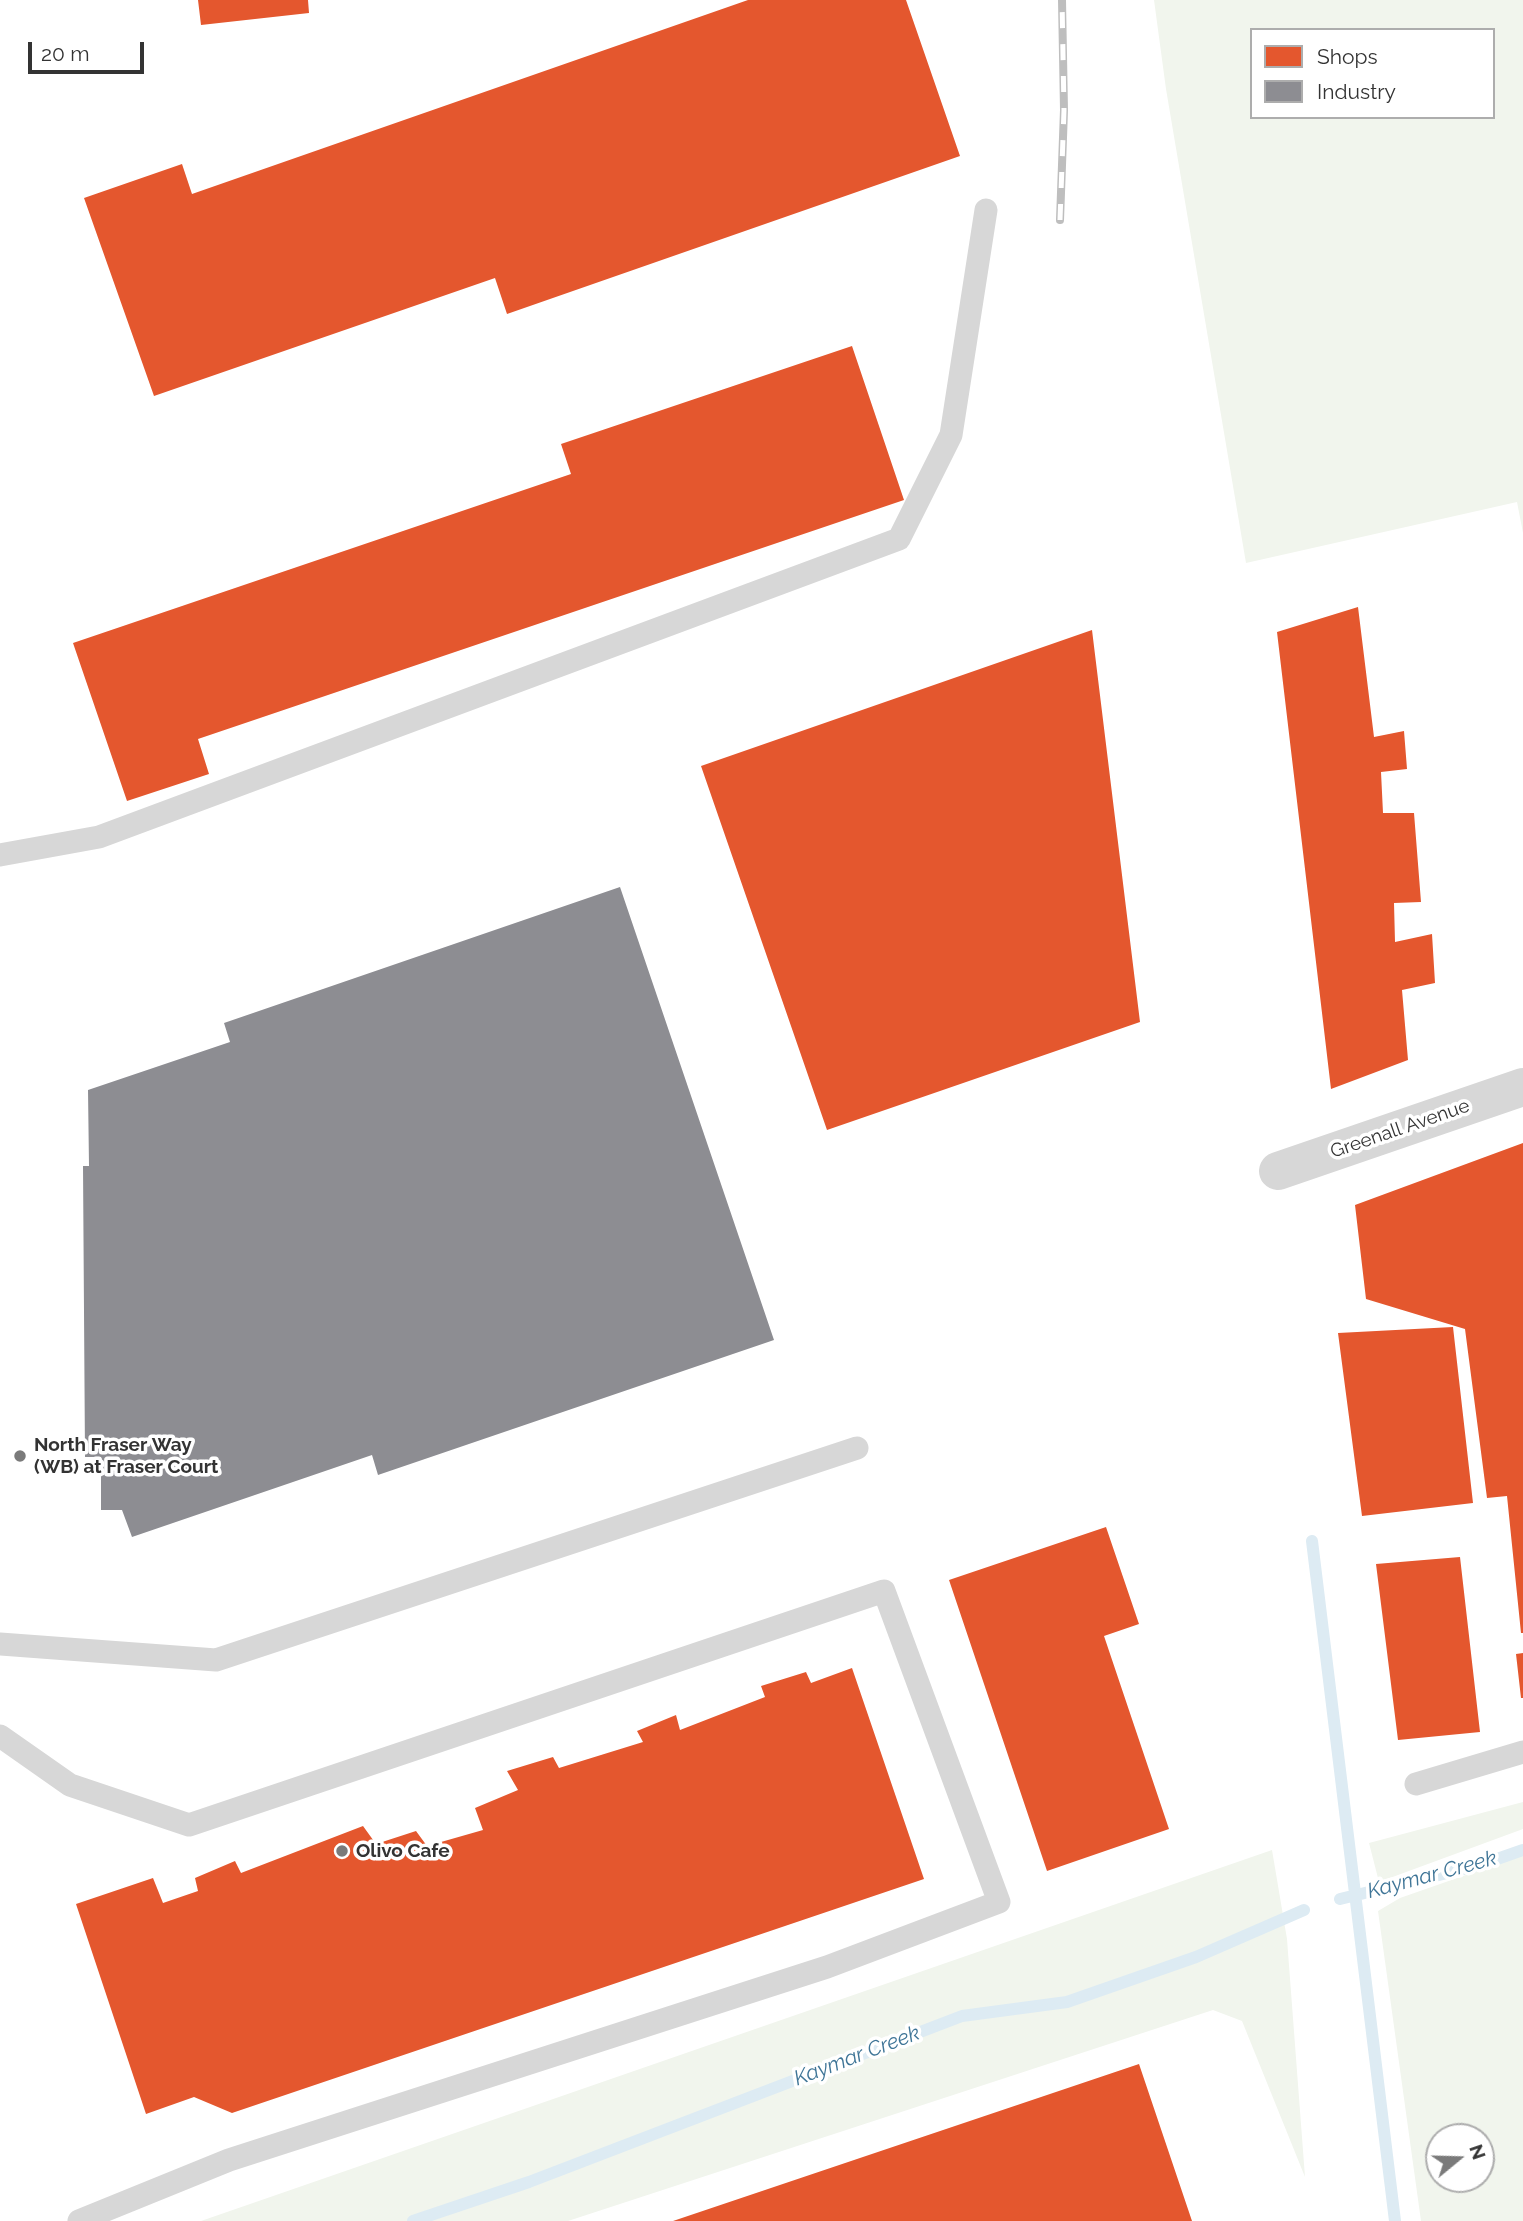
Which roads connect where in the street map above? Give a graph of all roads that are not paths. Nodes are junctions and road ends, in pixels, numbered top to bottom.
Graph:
1 (986, 210) dead end
2 (0, 855) edge
3 (1523, 1087) edge
4 (1278, 1171) dead end
5 (857, 1448) dead end
6 (0, 1644) edge
7 (0, 1735) edge
8 (1523, 1752) edge
9 (1416, 1784) dead end
10 (79, 2221) edge

1 - 2 lane
3 - 4 street, Greenall Avenue
5 - 6 lane
7 - 10 lane
8 - 9 lane

